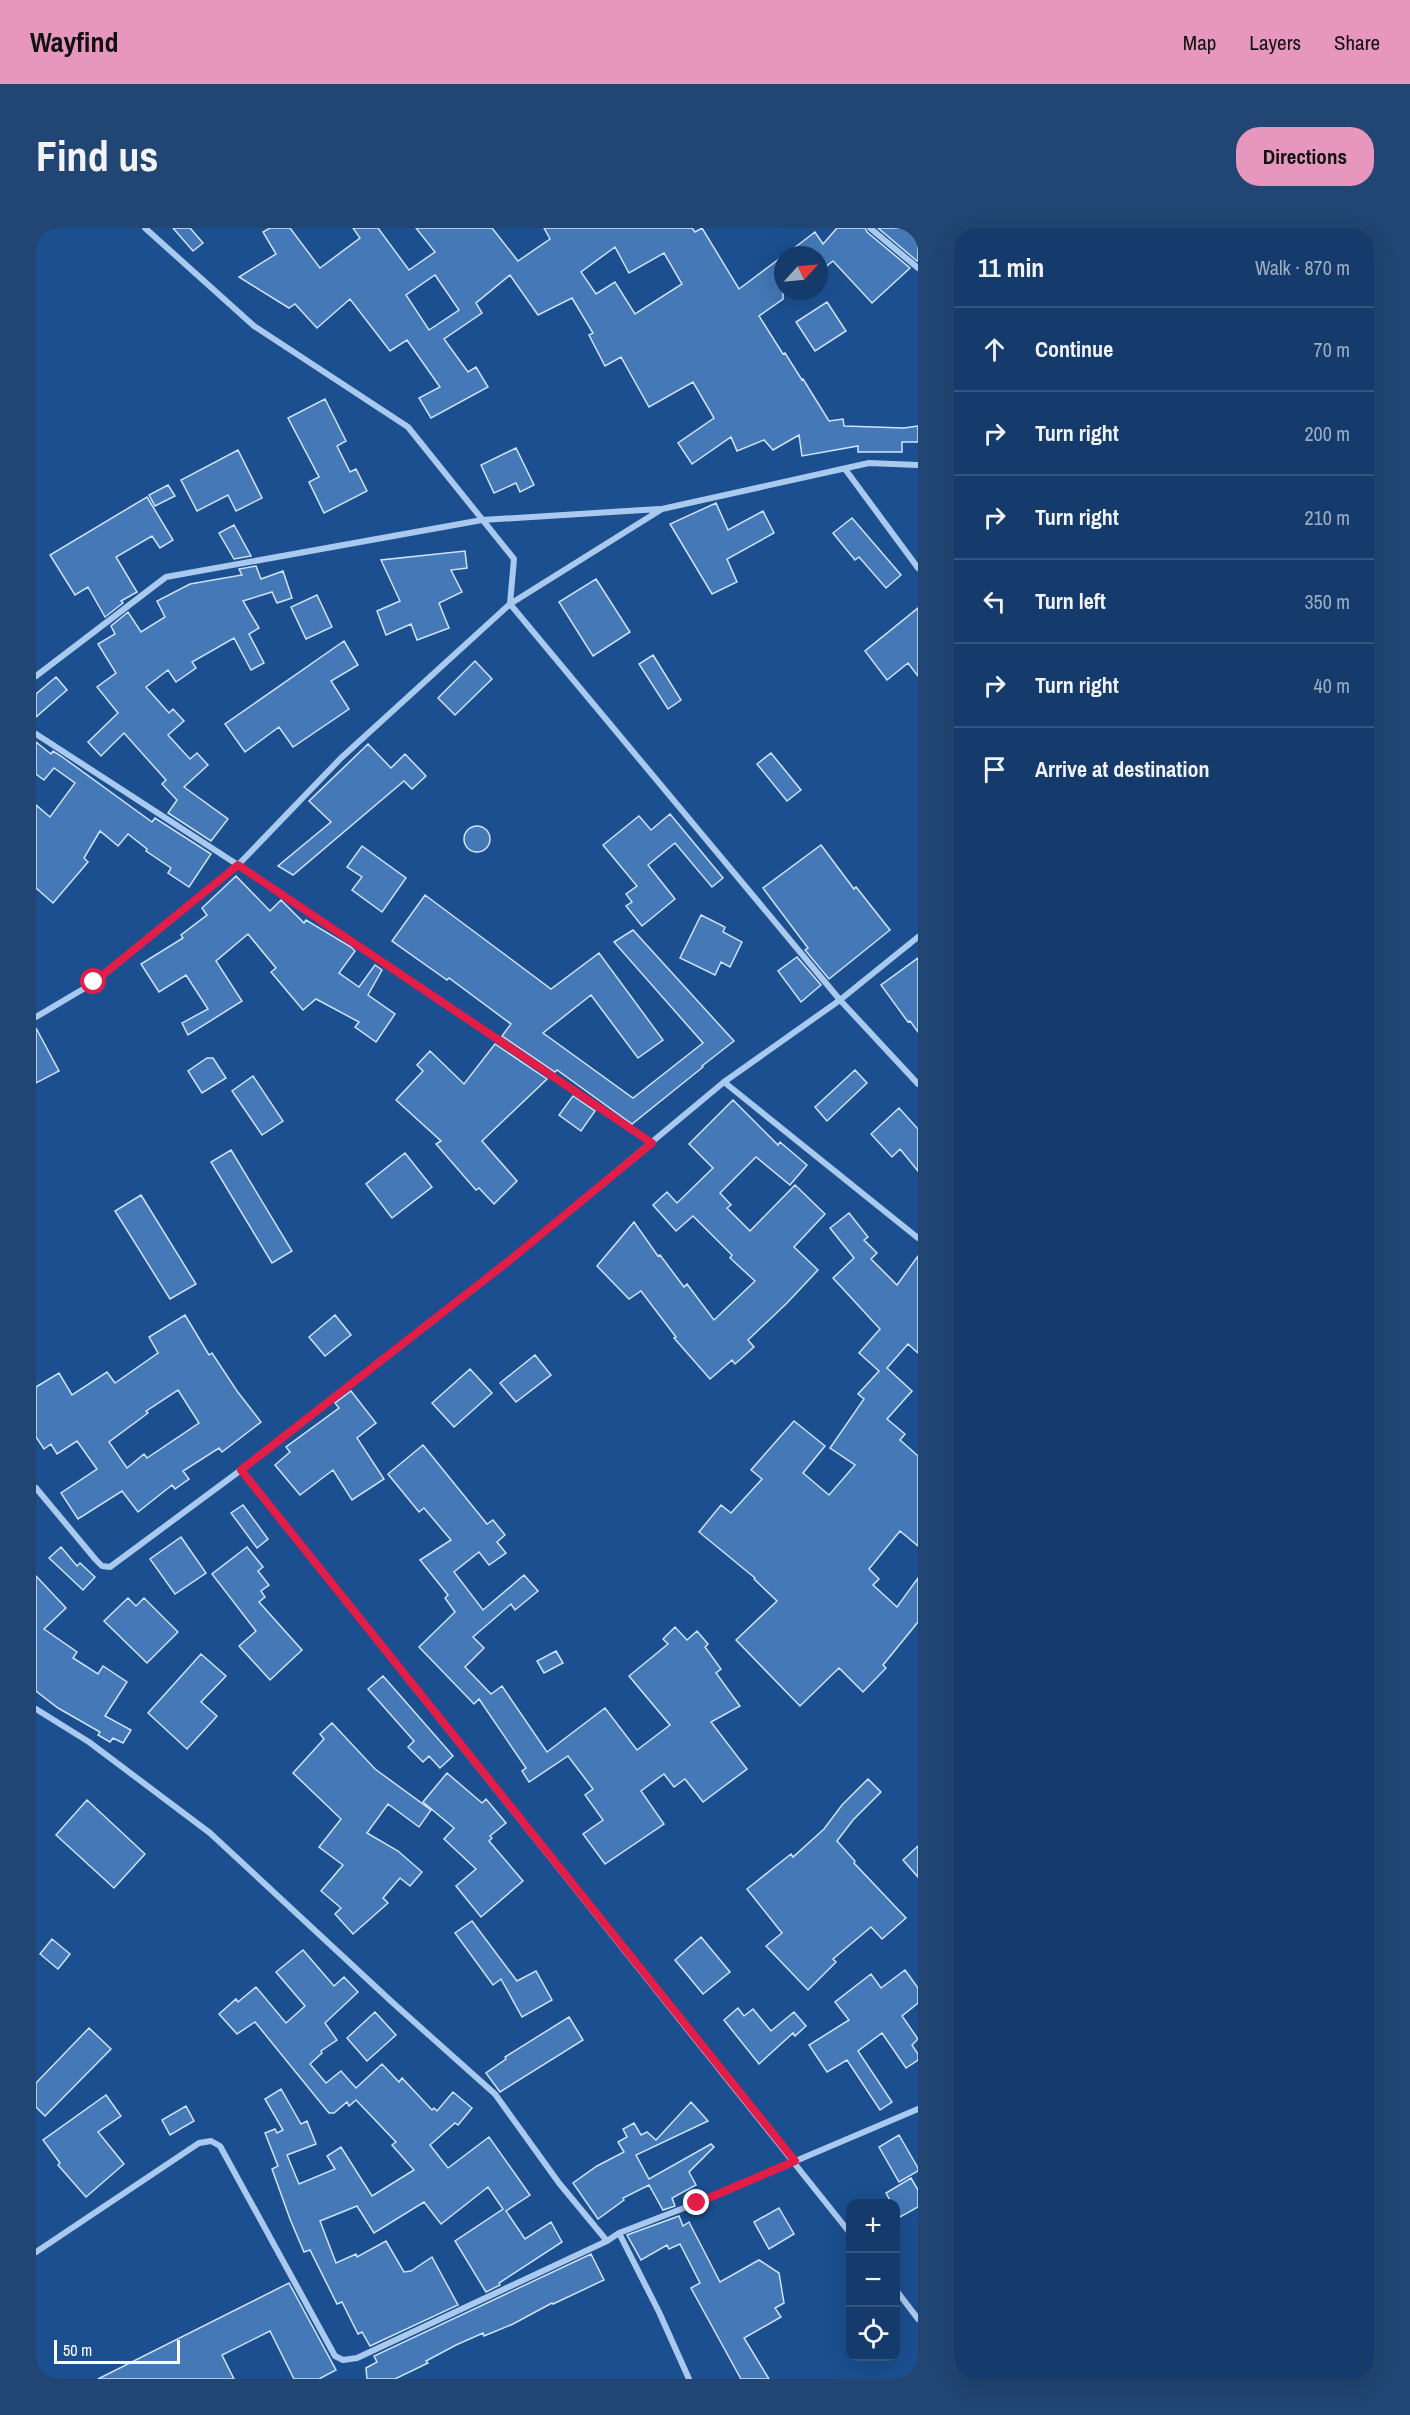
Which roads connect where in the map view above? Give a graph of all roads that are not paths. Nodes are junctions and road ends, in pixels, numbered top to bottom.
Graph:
1 (145, 228) edge
2 (870, 228) edge
3 (918, 268) edge
4 (918, 465) edge
5 (844, 469) junction
6 (662, 509) junction
7 (482, 520) junction
8 (918, 568) edge
9 (510, 604) junction
10 (36, 676) edge
11 (36, 734) edge
12 (238, 865) junction
13 (918, 937) edge
14 (840, 1000) junction
15 (36, 1017) edge
16 (724, 1082) junction
17 (918, 1084) edge
18 (652, 1143) junction
19 (918, 1238) edge
20 (241, 1470) junction
21 (36, 1488) edge
22 (36, 1709) edge
23 (918, 2109) edge
24 (795, 2161) junction
25 (846, 2228) edge
26 (619, 2233) junction
27 (607, 2241) junction
28 (36, 2252) edge
29 (900, 2295) edge
30 (918, 2319) edge
31 (689, 2379) edge

1 - 7 street
2 - 3 street
4 - 5 street
5 - 6 street
5 - 8 street
6 - 7 street
6 - 9 street
7 - 9 street
7 - 10 street
9 - 12 street
9 - 14 street
11 - 12 street
12 - 15 street
12 - 18 street
13 - 14 street
14 - 16 street
14 - 17 street
16 - 18 street
16 - 19 street
18 - 20 street
20 - 21 street
20 - 24 street
22 - 27 street
23 - 24 street
24 - 25 street
24 - 26 street
26 - 27 street
26 - 31 street
27 - 28 street
29 - 30 street

